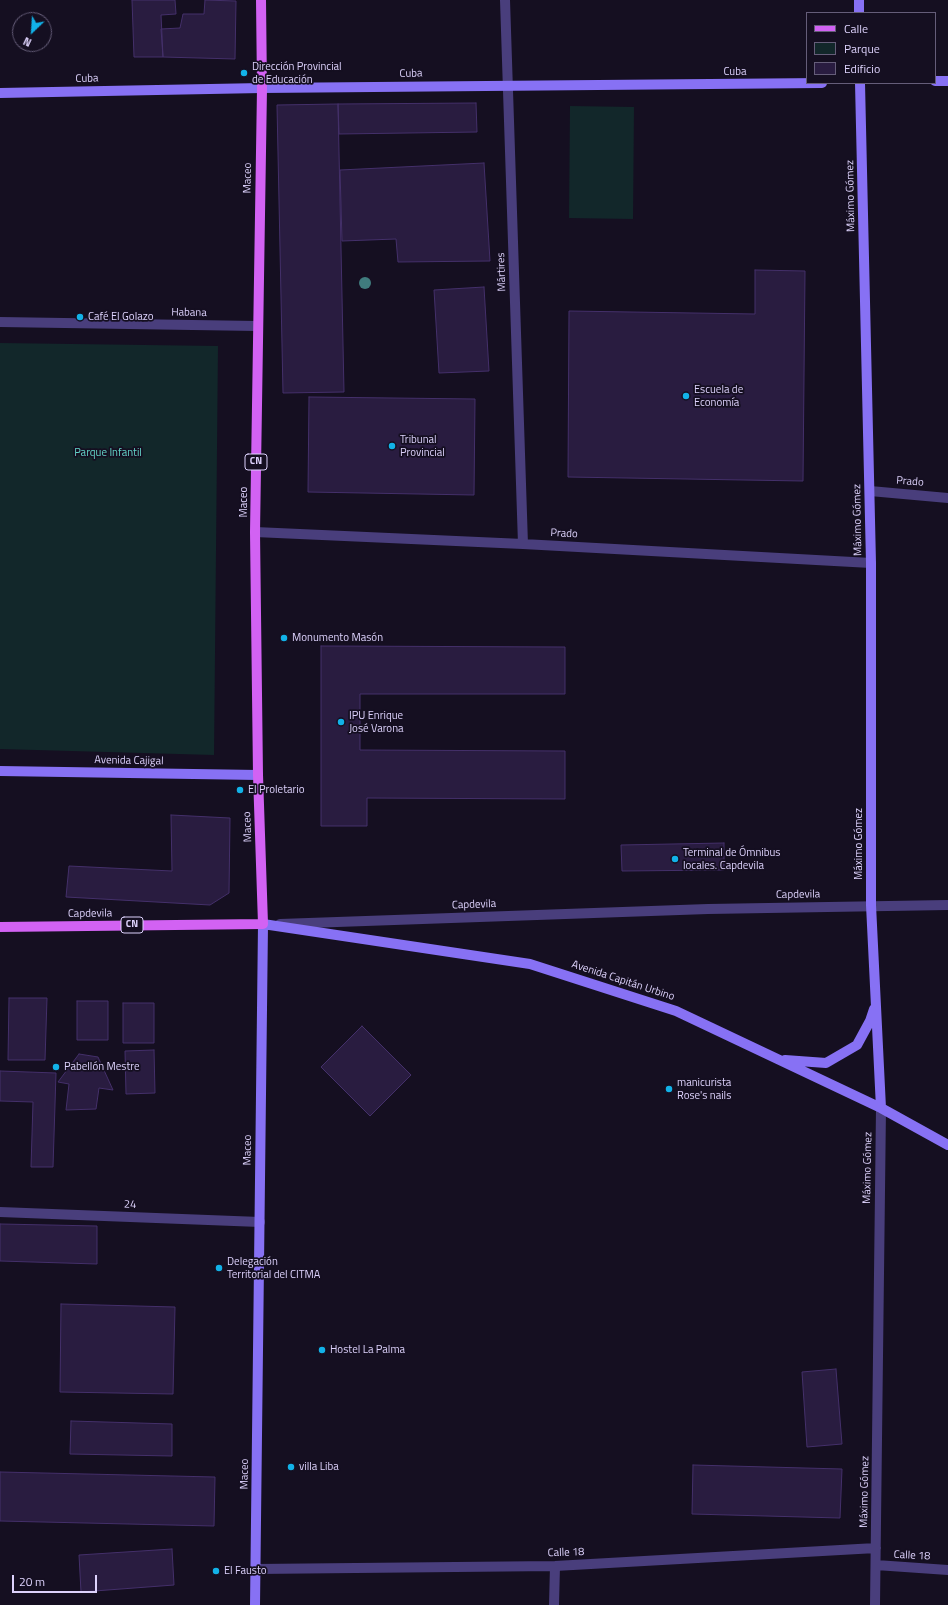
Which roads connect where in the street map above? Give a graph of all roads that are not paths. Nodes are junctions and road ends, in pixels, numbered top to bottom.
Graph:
1 (261, 0) edge
2 (505, 0) edge
3 (859, 0) edge
4 (859, 12) edge
5 (936, 81) edge
6 (948, 81) edge
7 (806, 83) edge
8 (860, 84) edge
9 (509, 85) junction
10 (262, 88) junction
11 (0, 93) edge
12 (0, 322) edge
13 (257, 326) junction
14 (870, 491) junction
15 (948, 498) edge
16 (256, 532) junction
17 (523, 544) junction
18 (871, 563) junction
19 (0, 771) edge
20 (258, 774) junction
21 (948, 904) edge
22 (871, 905) junction
23 (263, 924) junction
24 (0, 927) edge
25 (876, 1003) junction
26 (779, 1060) junction
27 (881, 1108) junction
28 (948, 1145) edge
29 (0, 1212) edge
30 (260, 1222) junction
31 (876, 1548) junction
32 (876, 1565) junction
33 (556, 1566) junction
34 (256, 1569) junction
35 (948, 1570) edge
36 (255, 1605) edge
37 (554, 1605) edge
38 (875, 1605) edge

1 - 10 main road, Maceo / CN
2 - 9 street, Mártires
3 - 4 street
5 - 6 street
7 - 9 street, Cuba
8 - 14 street, Máximo Gómez
9 - 10 street, Cuba
9 - 17 street, Mártires
10 - 11 street, Cuba
10 - 13 main road, Maceo / CN
12 - 13 street, Habana
13 - 16 main road, Maceo / CN
14 - 15 street, Prado
14 - 18 street, Máximo Gómez
16 - 17 street, Prado
16 - 20 main road, Maceo / CN
17 - 18 street, Prado
18 - 22 street, Máximo Gómez
19 - 20 street, Avenida Cajigal
20 - 23 main road, Maceo / CN
21 - 22 street, Capdevila
22 - 23 street, Capdevila
22 - 25 street, Máximo Gómez
23 - 24 main road, Capdevila / CN
23 - 26 street, Avenida Capitán Urbino
23 - 30 street, Maceo
25 - 26 street
25 - 27 street, Máximo Gómez
26 - 27 street, Avenida Capitán Urbino
27 - 28 street, Avenida Capitán Urbino
27 - 31 street, Máximo Gómez
29 - 30 street, 24
30 - 34 street, Maceo
31 - 32 street, Máximo Gómez
31 - 33 street, Calle 18
32 - 35 street, Calle 18
32 - 38 street, Máximo Gómez
33 - 34 street, Calle 18
33 - 37 street
34 - 36 street, Maceo

